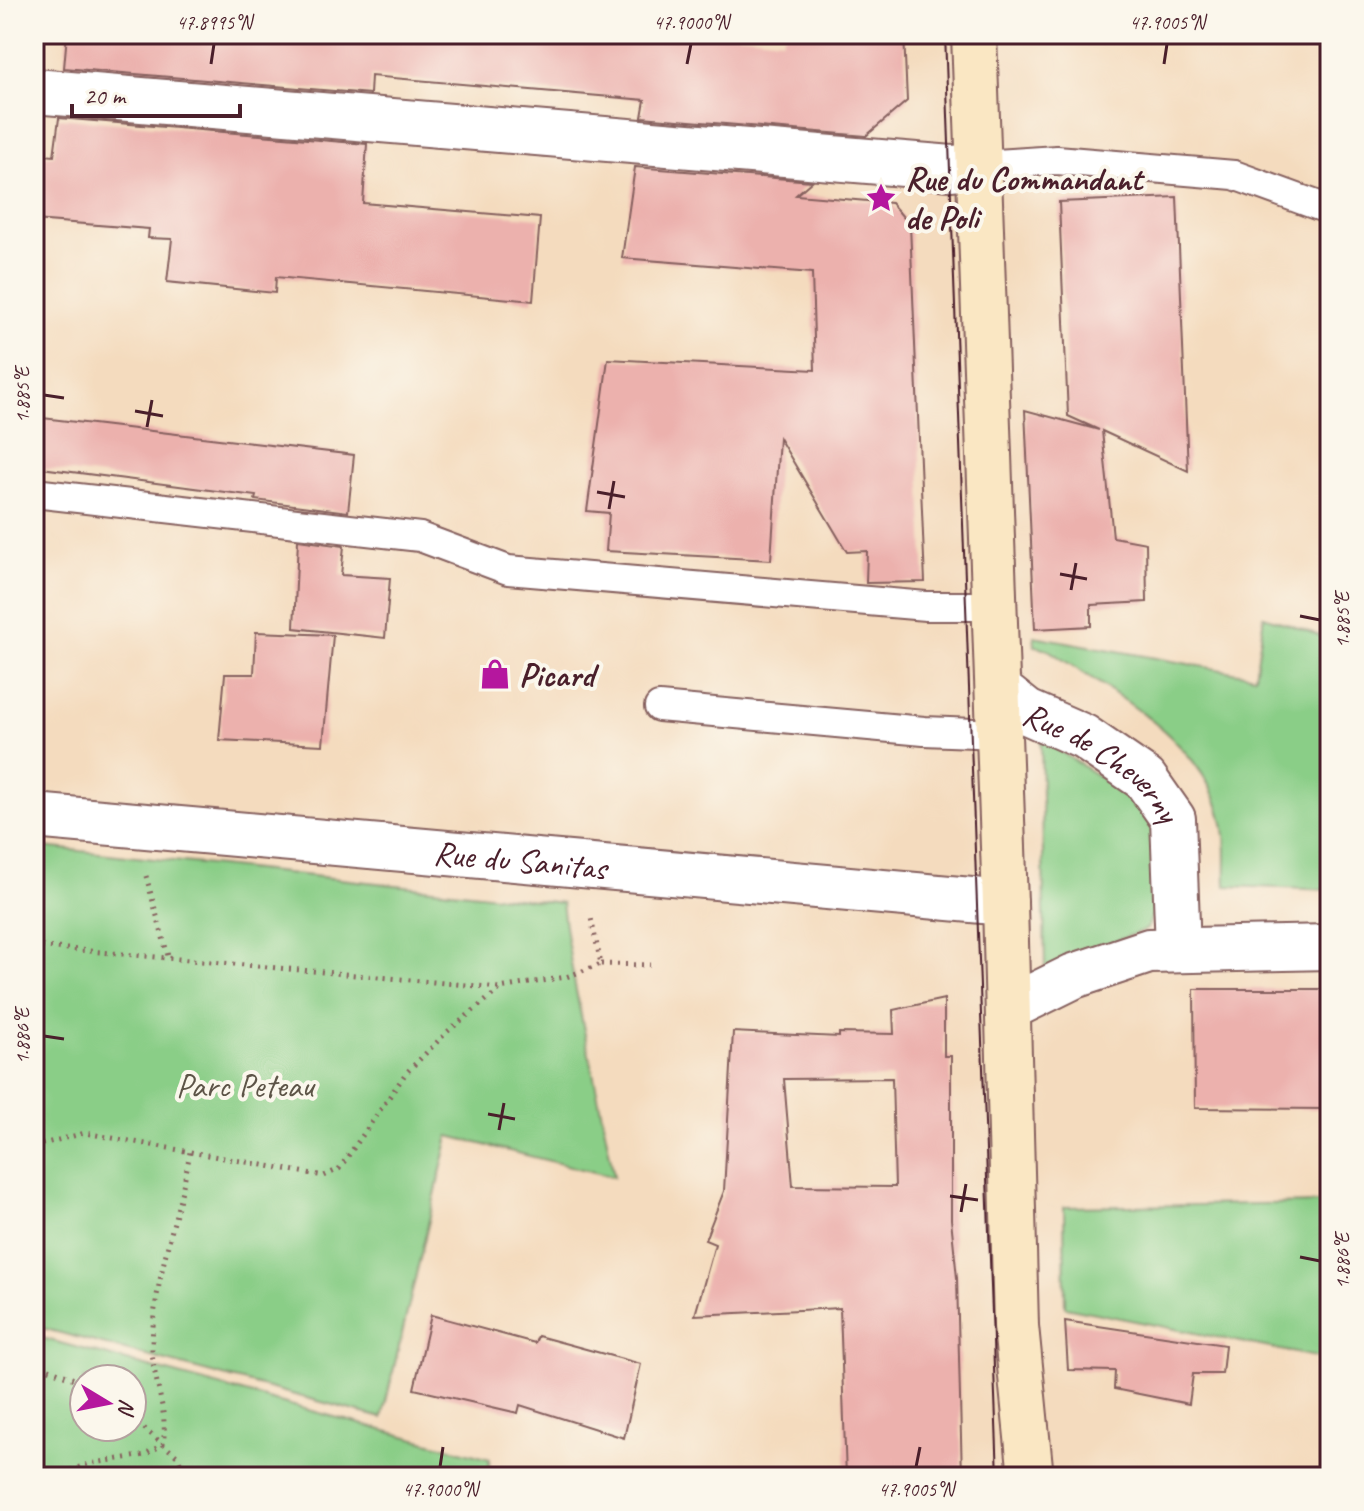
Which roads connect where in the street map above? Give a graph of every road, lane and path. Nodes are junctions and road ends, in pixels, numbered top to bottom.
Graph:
1 (974, 34) edge
2 (34, 91) edge
3 (980, 165) junction
4 (1330, 210) edge
5 (34, 493) edge
6 (996, 606) junction
7 (998, 689) junction
8 (659, 707) dead end
9 (1000, 734) junction
10 (34, 816) edge
11 (143, 866) dead end
12 (579, 866) junction
13 (1005, 903) junction
14 (34, 946) edge
15 (1330, 947) edge
16 (1178, 949) junction
17 (168, 956) junction
18 (601, 964) junction
19 (650, 965) dead end
20 (500, 988) junction
21 (1009, 1008) junction
22 (34, 1146) edge
23 (190, 1152) junction
24 (34, 1363) edge
25 (68, 1377) edge
26 (148, 1431) edge
27 (163, 1444) junction
28 (34, 1464) edge
29 (186, 1477) edge
30 (1031, 1477) edge

1 - 3 street
2 - 3 street
3 - 4 lane
3 - 6 street
5 - 6 lane
6 - 7 street
7 - 9 street
7 - 16 street, Rue de Cheverny
8 - 9 lane
9 - 13 street
10 - 12 street, Rue du Sanitas
11 - 17 path
12 - 13 street, Rue du Sanitas
12 - 18 path
13 - 21 street
14 - 17 path
15 - 16 street
16 - 21 street
17 - 20 path
18 - 19 path
18 - 20 path
20 - 23 path
21 - 30 street
22 - 23 path
23 - 27 path
24 - 25 path
26 - 27 path
27 - 28 path
27 - 29 path

